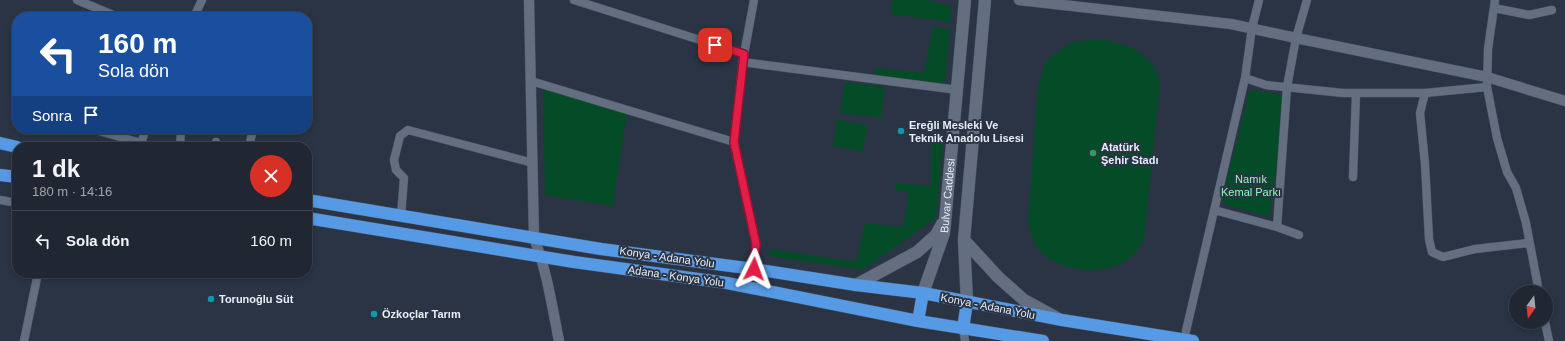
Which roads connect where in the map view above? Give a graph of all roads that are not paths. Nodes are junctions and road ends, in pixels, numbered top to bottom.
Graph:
1 (77, 0) edge
2 (202, 0) edge
3 (529, 0) edge
4 (574, 0) edge
5 (754, 0) edge
6 (965, 0) edge
7 (985, 0) edge
8 (1020, 0) edge
9 (1259, 0) edge
10 (1307, 0) edge
11 (1494, 4) edge
12 (1552, 10) dead end
13 (100, 12) edge
14 (196, 12) edge
15 (1252, 28) junction
16 (1296, 38) junction
17 (743, 58) junction
18 (1245, 78) junction
19 (531, 81) junction
20 (1487, 82) junction
21 (1287, 87) junction
22 (958, 90) junction
23 (1356, 93) junction
24 (1424, 93) junction
25 (1565, 101) edge
26 (109, 134) edge
27 (135, 142) edge
28 (734, 142) junction
29 (0, 143) edge
30 (12, 146) edge
31 (533, 163) junction
32 (0, 175) edge
33 (12, 176) edge
34 (1353, 177) dead end
35 (0, 200) edge
36 (312, 201) edge
37 (12, 202) edge
38 (1214, 210) junction
39 (401, 216) junction
40 (946, 218) junction
41 (312, 219) edge
42 (1277, 227) junction
43 (1299, 235) dead end
44 (534, 238) junction
45 (964, 240) junction
46 (1529, 243) junction
47 (542, 257) junction
48 (754, 269) junction
49 (37, 278) edge
50 (856, 285) junction
51 (1538, 285) edge
52 (923, 293) junction
53 (968, 302) junction
54 (1062, 320) junction
55 (918, 321) junction
56 (1546, 329) edge
57 (1186, 331) dead end
58 (964, 335) edge
59 (24, 341) edge
60 (559, 341) edge
61 (1043, 341) edge
62 (1193, 341) edge
63 (1549, 341) edge

1 - 13 street
2 - 14 street
3 - 19 street
4 - 17 street
5 - 17 street
6 - 22 main road, Bulvar Caddesi
7 - 45 main road
8 - 15 street
9 - 15 street
10 - 16 street
11 - 12 street
11 - 20 street
15 - 16 street
15 - 18 street
16 - 20 street
16 - 21 street
17 - 22 street
17 - 28 street
18 - 21 street
18 - 38 street
19 - 28 street
19 - 31 street
20 - 24 street
20 - 25 street
20 - 46 street
21 - 23 street
21 - 42 street
22 - 40 main road, Bulvar Caddesi
23 - 24 street
23 - 34 street
24 - 46 street
26 - 27 street
28 - 48 street
29 - 30 highway
31 - 39 street
31 - 44 street
32 - 33 highway
35 - 37 street
36 - 39 highway, Konya - Adana Yolu
38 - 42 street
38 - 57 street
39 - 44 highway, Konya - Adana Yolu
40 - 50 main road
40 - 52 main road, Bulvar Caddesi
41 - 47 highway, Adana - Konya Yolu
42 - 43 street
44 - 47 street
44 - 48 highway, Konya - Adana Yolu
45 - 53 main road
45 - 54 main road
46 - 51 street
47 - 55 highway, Adana - Konya Yolu
47 - 60 street
48 - 50 highway, Konya - Adana Yolu
49 - 59 street
50 - 52 highway, Konya - Adana Yolu
52 - 53 highway, Konya - Adana Yolu
52 - 55 highway
53 - 54 highway, Konya - Adana Yolu
53 - 58 highway
54 - 62 highway, Konya - Adana Yolu
55 - 58 highway, Adana - Konya Yolu
56 - 63 street
58 - 61 highway, Adana - Konya Yolu

